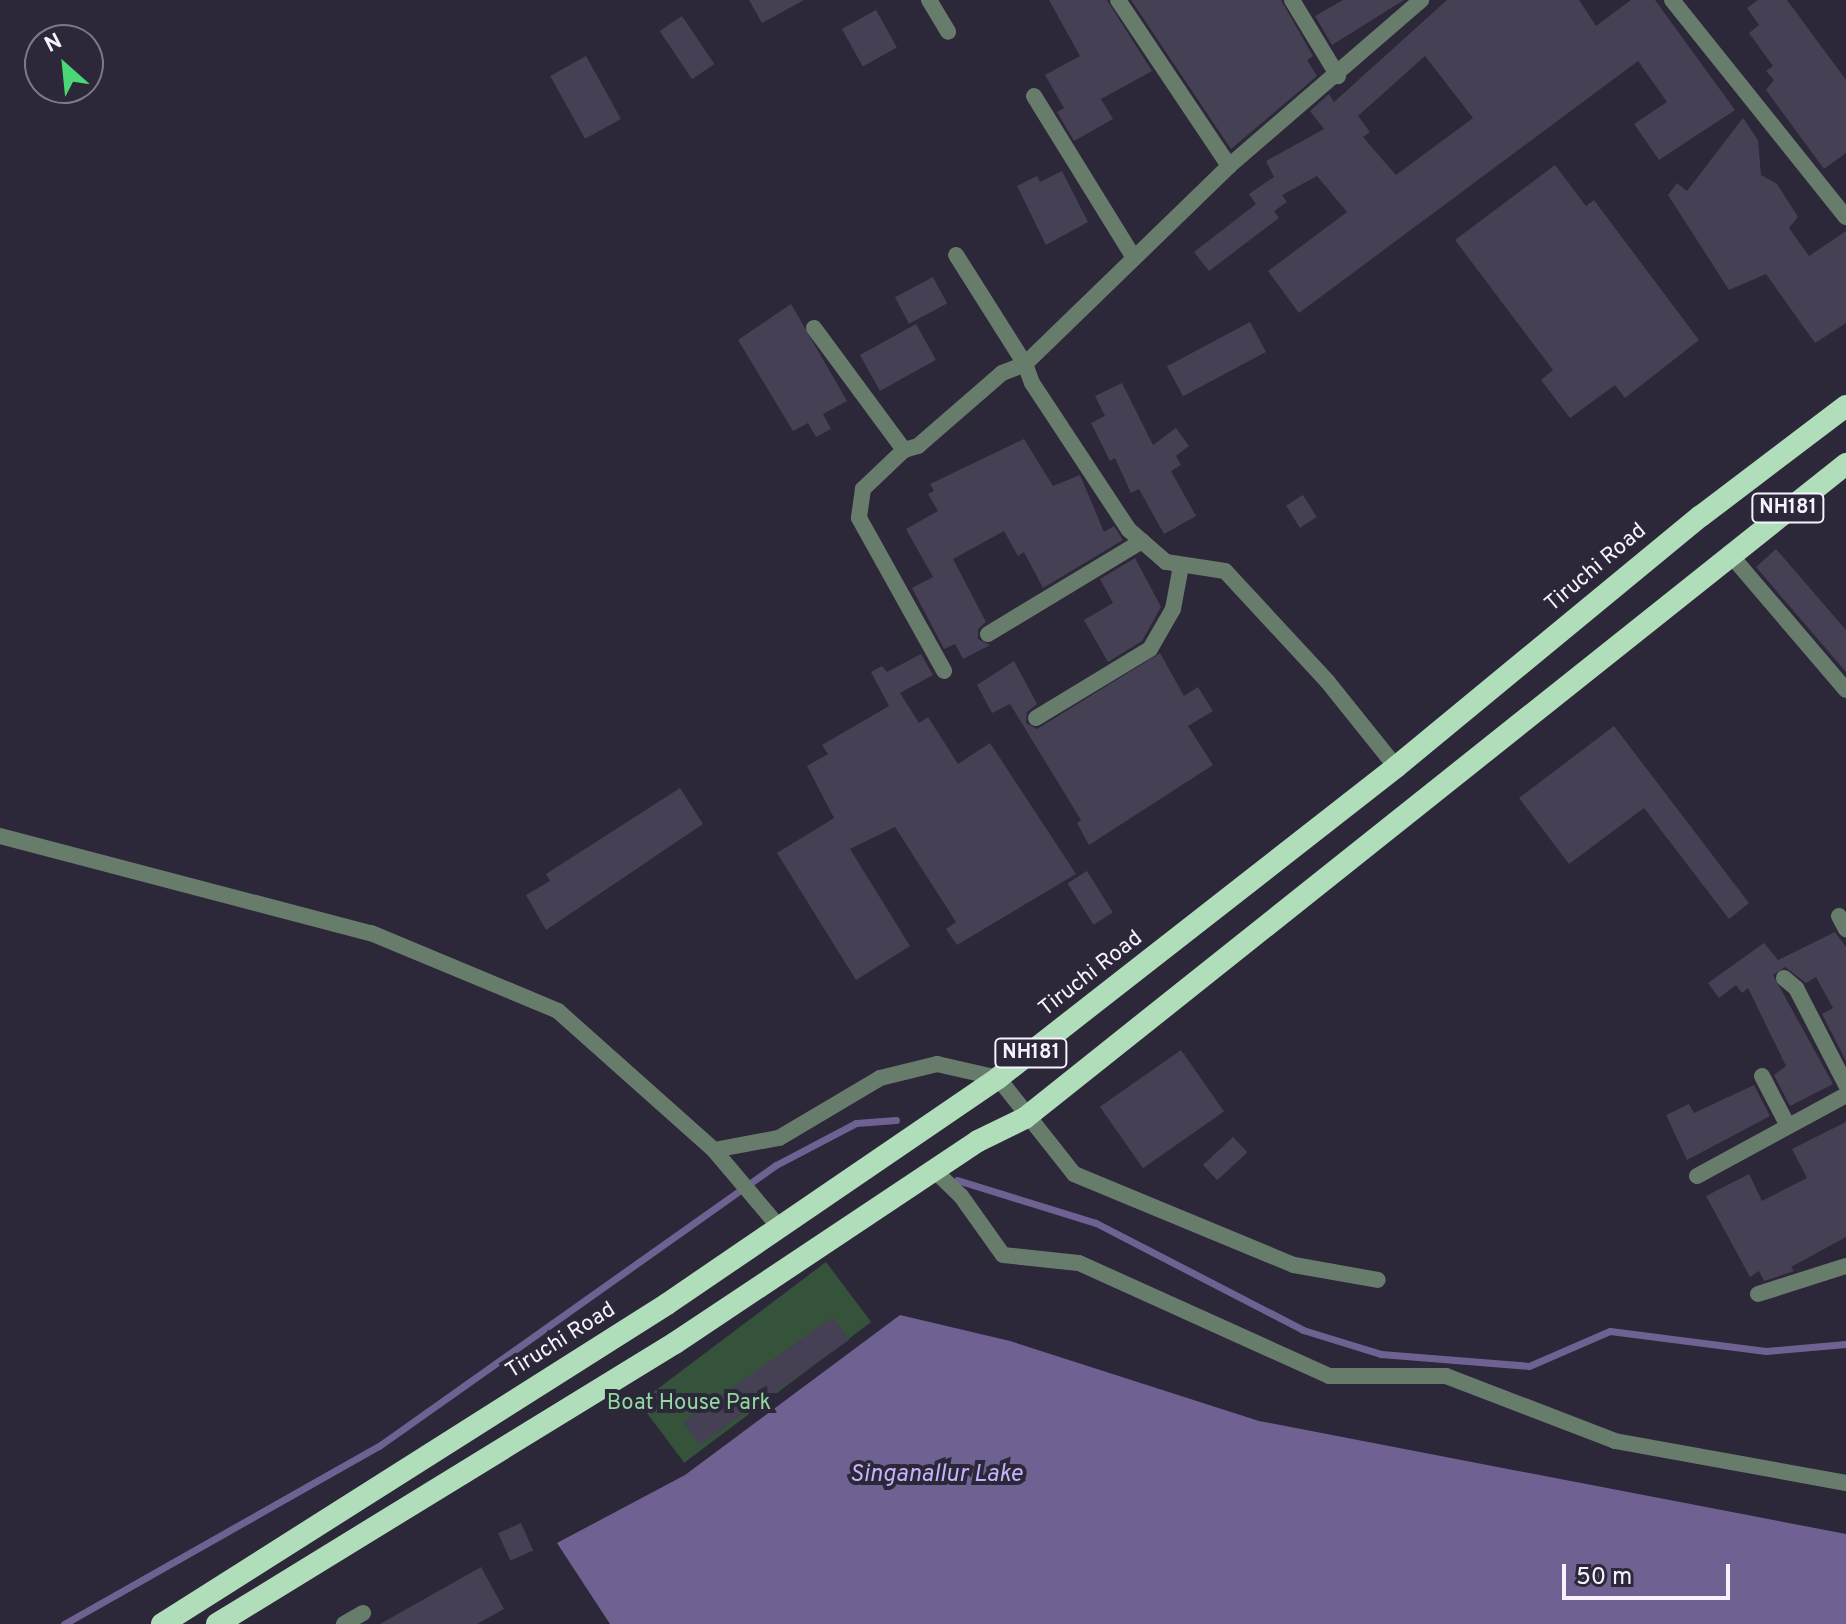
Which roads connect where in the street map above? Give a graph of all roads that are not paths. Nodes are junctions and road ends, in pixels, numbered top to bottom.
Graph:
1 (929, 0) edge
2 (1118, 0) edge
3 (1292, 0) edge
4 (1421, 0) edge
5 (1672, 0) edge
6 (948, 32) dead end
7 (1338, 76) junction
8 (1034, 96) dead end
9 (1229, 166) junction
10 (1846, 217) edge
11 (956, 255) dead end
12 (1133, 256) junction
13 (814, 328) dead end
14 (1025, 364) junction
15 (1846, 406) edge
16 (904, 450) junction
17 (1846, 464) edge
18 (1142, 541) junction
19 (1729, 553) junction
20 (1181, 566) junction
21 (988, 634) dead end
22 (944, 671) dead end
23 (1846, 690) edge
24 (1036, 718) dead end
25 (1396, 767) junction
26 (0, 836) edge
27 (1784, 978) dead end
28 (1762, 1076) dead end
29 (998, 1078) junction
30 (1846, 1085) edge
31 (1846, 1095) edge
32 (1025, 1118) junction
33 (1788, 1126) junction
34 (714, 1150) junction
35 (934, 1170) junction
36 (1697, 1176) dead end
37 (780, 1228) junction
38 (1846, 1266) edge
39 (1378, 1280) dead end
40 (1758, 1294) dead end
41 (1846, 1483) edge
42 (363, 1613) dead end
43 (162, 1624) edge
44 (217, 1624) edge
45 (344, 1624) edge

1 - 6 street
2 - 9 street
3 - 7 street
4 - 7 street
5 - 10 street
7 - 9 street
8 - 12 street
9 - 12 street
11 - 14 street
12 - 14 street
13 - 16 street
14 - 16 street
14 - 18 street
15 - 25 highway, Tiruchi Road / NH181
16 - 22 street
17 - 19 highway, NH181
18 - 20 street
18 - 21 street
19 - 23 street
19 - 32 highway, NH181
20 - 24 street
20 - 25 street
25 - 29 highway, Tiruchi Road / NH181
26 - 34 street
27 - 30 street
28 - 33 street
29 - 32 street
29 - 34 street
29 - 37 highway, Tiruchi Road / NH181
31 - 33 street
32 - 35 highway, NH181
32 - 39 street
33 - 36 street
34 - 37 street
35 - 41 street
35 - 44 highway, NH181
37 - 43 highway, Tiruchi Road / NH181
38 - 40 street
42 - 45 street

